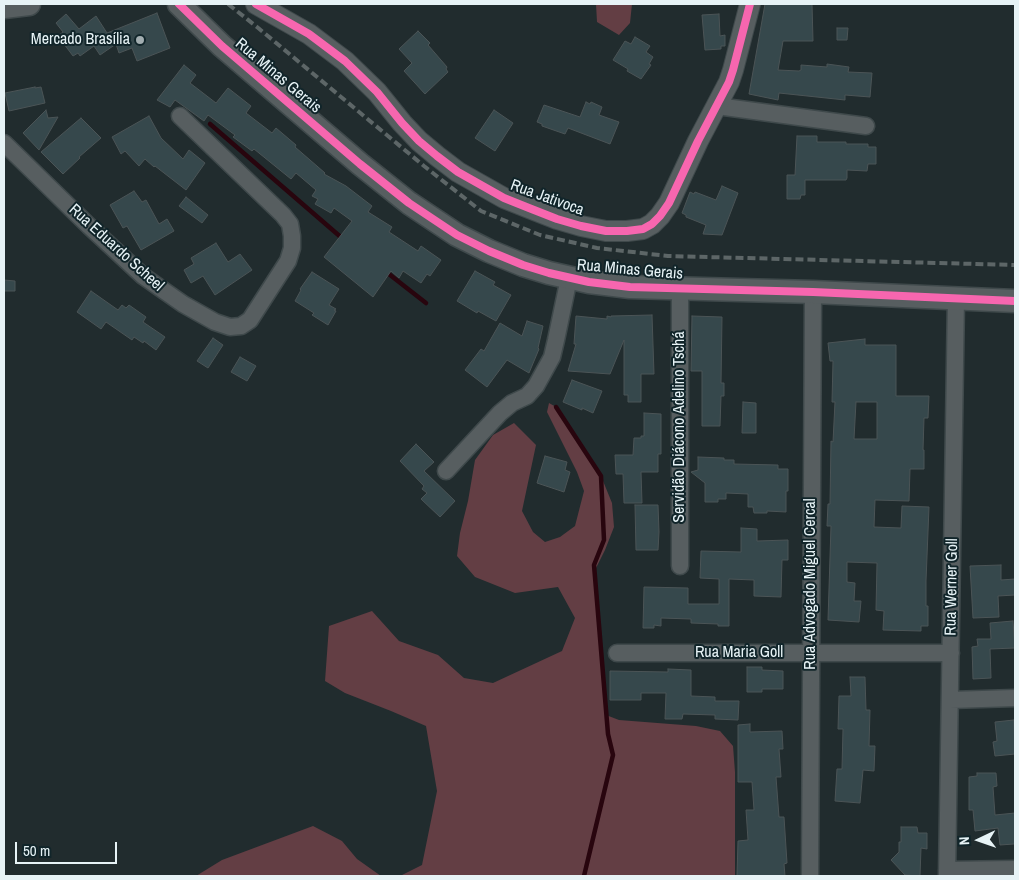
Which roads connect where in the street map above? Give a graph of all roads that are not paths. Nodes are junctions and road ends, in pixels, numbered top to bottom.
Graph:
1 (29, 4) edge
2 (256, 4) edge
3 (750, 4) edge
4 (178, 5) edge
5 (4, 7) edge
6 (717, 106) junction
7 (180, 116) dead end
8 (866, 126) dead end
9 (4, 143) edge
10 (569, 278) junction
11 (680, 289) junction
12 (813, 292) junction
13 (956, 298) junction
14 (1015, 301) edge
15 (446, 472) dead end
16 (680, 566) dead end
17 (617, 653) dead end
18 (811, 653) junction
19 (950, 653) junction
20 (1015, 698) edge
21 (950, 700) junction
22 (1015, 869) edge
23 (947, 873) edge
24 (810, 876) edge

1 - 5 main road
2 - 6 street, Rua Jativoca
3 - 6 street, Rua Jativoca
4 - 10 main road, Rua Minas Gerais
6 - 8 street
7 - 9 street, Rua Eduardo Scheel
10 - 11 main road, Rua Minas Gerais
10 - 15 street
11 - 12 main road, Rua Minas Gerais
11 - 16 street, Servidão Diácono Adelino Tschá
12 - 13 main road, Rua Minas Gerais
12 - 18 street, Rua Advogado Miguel Cercal
13 - 14 main road, Rua Minas Gerais
13 - 19 street, Rua Werner Goll
17 - 18 street, Rua Maria Goll
18 - 19 street, Rua Maria Goll
18 - 24 street, Rua Advogado Miguel Cercal
19 - 21 street, Rua Werner Goll
20 - 21 street
21 - 23 street, Rua Werner Goll
22 - 23 street

